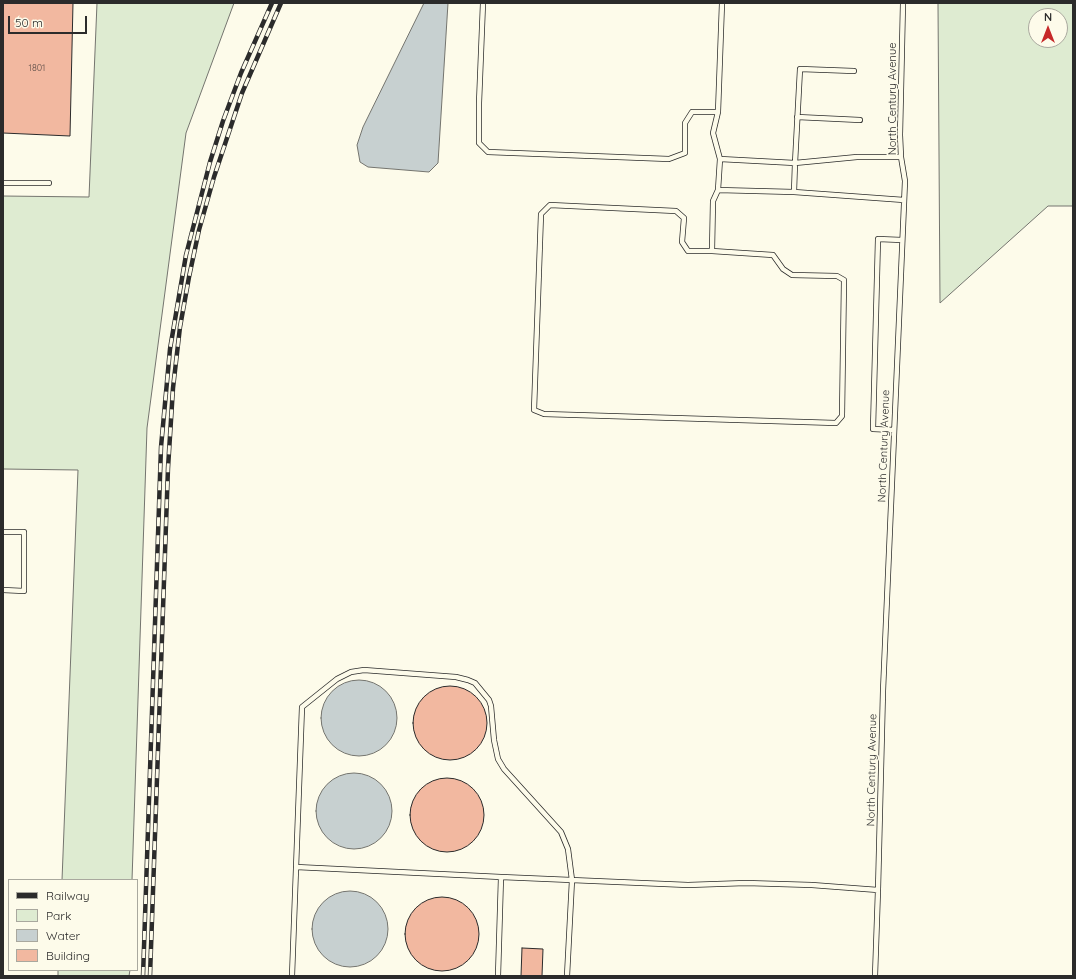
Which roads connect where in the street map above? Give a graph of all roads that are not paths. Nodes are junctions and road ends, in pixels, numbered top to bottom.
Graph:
1 (483, 3) edge
2 (722, 3) edge
3 (903, 3) edge
4 (854, 71) dead end
5 (718, 112) junction
6 (797, 117) junction
7 (860, 120) dead end
8 (901, 157) junction
9 (720, 159) junction
10 (795, 163) junction
11 (3, 183) edge
12 (49, 183) dead end
13 (718, 190) junction
14 (794, 192) junction
15 (904, 200) junction
16 (902, 240) junction
17 (712, 251) junction
18 (894, 430) junction
19 (3, 532) edge
20 (3, 590) edge
21 (296, 867) junction
22 (501, 877) junction
23 (572, 880) junction
24 (878, 890) junction
25 (292, 976) edge
26 (498, 976) edge
27 (567, 976) edge
28 (875, 976) edge

1 - 5 lane
2 - 5 lane
3 - 8 lane, North Century Avenue
4 - 6 lane
5 - 9 lane
6 - 7 lane
6 - 10 lane
8 - 10 lane
8 - 15 lane, North Century Avenue
9 - 10 lane
9 - 13 lane
10 - 14 lane
11 - 12 lane
13 - 14 lane
13 - 17 lane
14 - 15 lane
15 - 16 lane, North Century Avenue
16 - 18 lane, North Century Avenue
16 - 18 lane
17 - 17 lane
18 - 24 lane, North Century Avenue
19 - 20 lane
21 - 22 lane
21 - 23 lane
21 - 25 lane
22 - 23 lane
22 - 26 lane
23 - 24 lane
23 - 27 lane
24 - 28 lane, North Century Avenue

